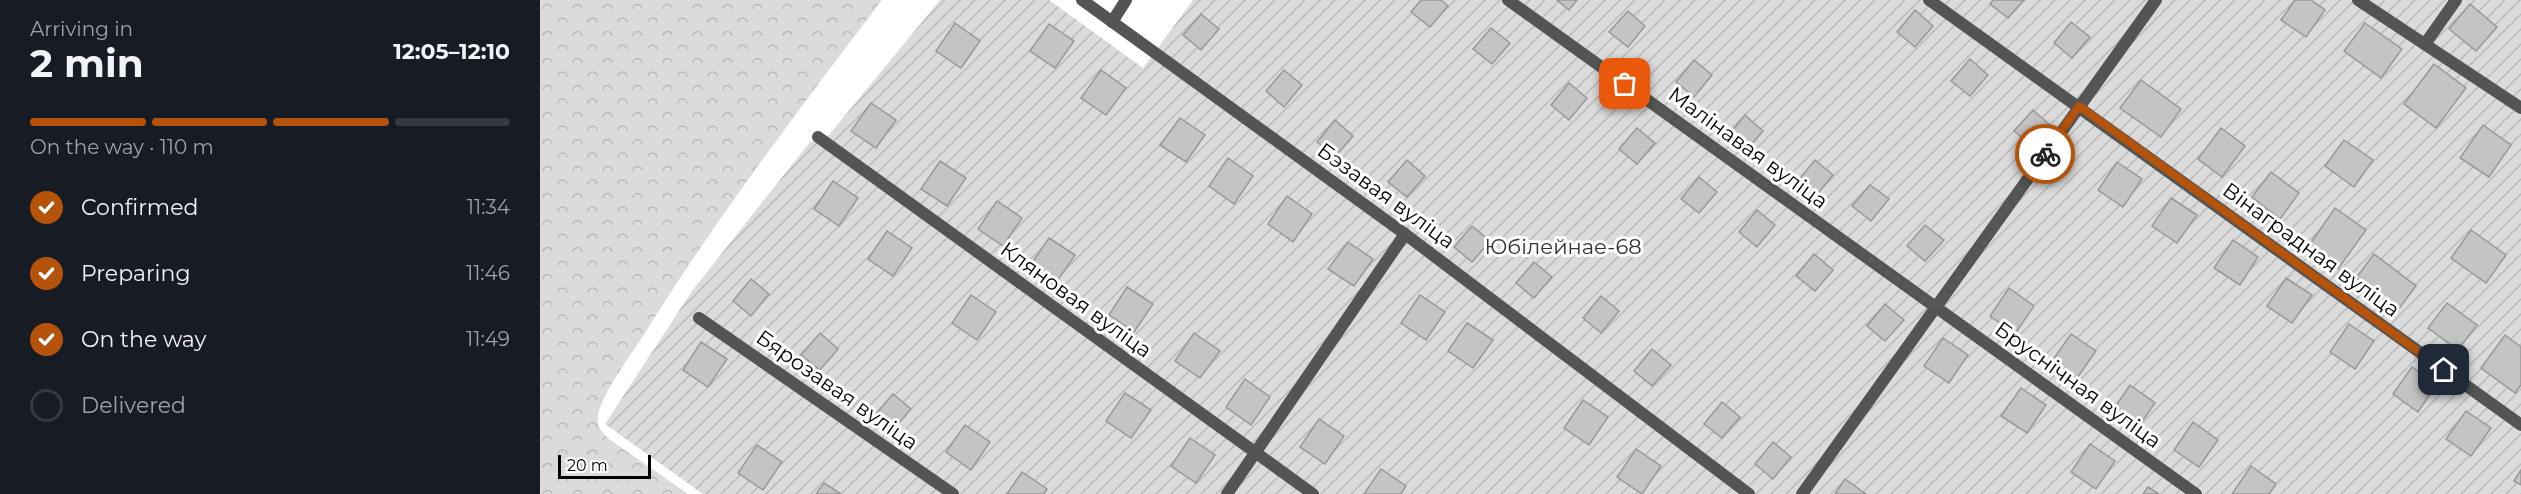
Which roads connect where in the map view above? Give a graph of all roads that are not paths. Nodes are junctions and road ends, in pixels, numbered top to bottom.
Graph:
1 (1082, 0) edge
2 (1126, 0) edge
3 (1508, 0) edge
4 (1929, 0) edge
5 (2156, 0) edge
6 (2358, 0) edge
7 (2456, 0) edge
8 (1112, 22) junction
9 (2425, 44) junction
10 (2079, 106) junction
11 (2521, 108) edge
12 (818, 137) dead end
13 (1405, 234) junction
14 (1937, 308) junction
15 (699, 318) dead end
16 (2521, 425) edge
17 (1255, 453) junction
18 (953, 494) edge
19 (1227, 494) edge
20 (1313, 494) edge
21 (1749, 494) edge
22 (1802, 494) edge
23 (2196, 494) edge

1 - 8 street, Бэзавая вуліца
2 - 8 street
3 - 14 street, Малінавая вуліца
4 - 10 street, Вінаградная вуліца
5 - 10 street
6 - 9 street
7 - 9 street
8 - 13 street, Бэзавая вуліца
9 - 11 street
10 - 14 street
10 - 16 street, Вінаградная вуліца
12 - 17 street, Кляновая вуліца
13 - 17 street
13 - 21 street, Бэзавая вуліца
14 - 22 street
14 - 23 street, Бруснічная вуліца
15 - 18 street, Бярозавая вуліца
17 - 19 street
17 - 20 street, Кляновая вуліца

